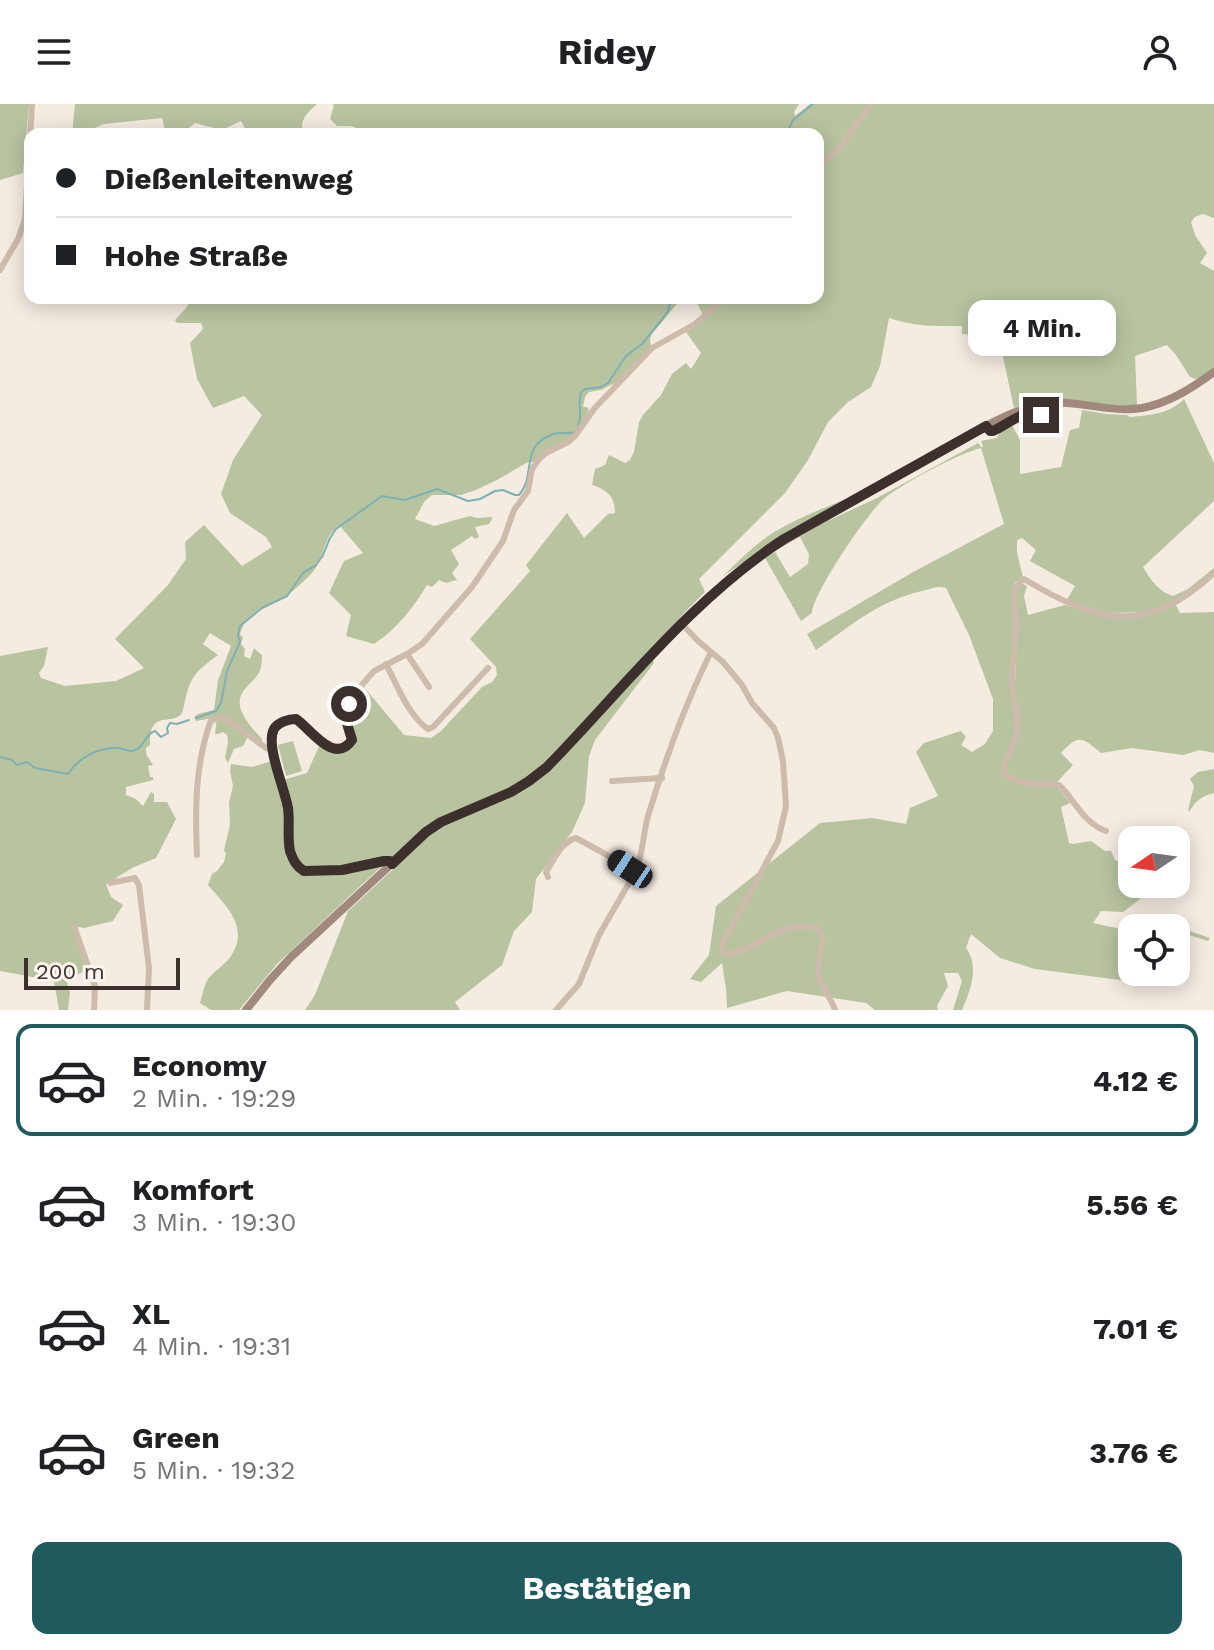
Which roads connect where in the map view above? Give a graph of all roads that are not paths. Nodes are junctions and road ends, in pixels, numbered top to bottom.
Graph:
1 (32, 104) edge
2 (871, 104) edge
3 (31, 128) edge
4 (824, 161) edge
5 (24, 218) edge
6 (0, 270) edge
7 (718, 304) edge
8 (1214, 372) edge
9 (986, 426) junction
10 (1045, 432) dead end
11 (1214, 573) edge
12 (681, 623) junction
13 (711, 652) junction
14 (407, 654) junction
15 (386, 664) junction
16 (488, 668) dead end
17 (429, 687) dead end
18 (273, 751) junction
19 (662, 778) junction
20 (612, 781) dead end
21 (1106, 831) dead end
22 (197, 855) dead end
23 (392, 864) junction
24 (636, 871) junction
25 (548, 877) dead end
26 (110, 883) dead end
27 (74, 926) dead end
28 (94, 1010) edge
29 (147, 1010) edge
30 (246, 1010) edge
31 (556, 1010) edge
32 (835, 1010) edge

1 - 3 street
2 - 4 street
5 - 6 street
7 - 14 street
8 - 9 main road
9 - 10 street
9 - 12 main road
11 - 21 street
12 - 13 street
12 - 23 main road
13 - 19 street
13 - 32 street
14 - 15 street
14 - 17 street
15 - 16 street
15 - 18 street
18 - 22 street
18 - 23 street
19 - 20 street
19 - 24 street
23 - 30 main road
24 - 25 street
24 - 31 street
26 - 29 street
27 - 28 street

